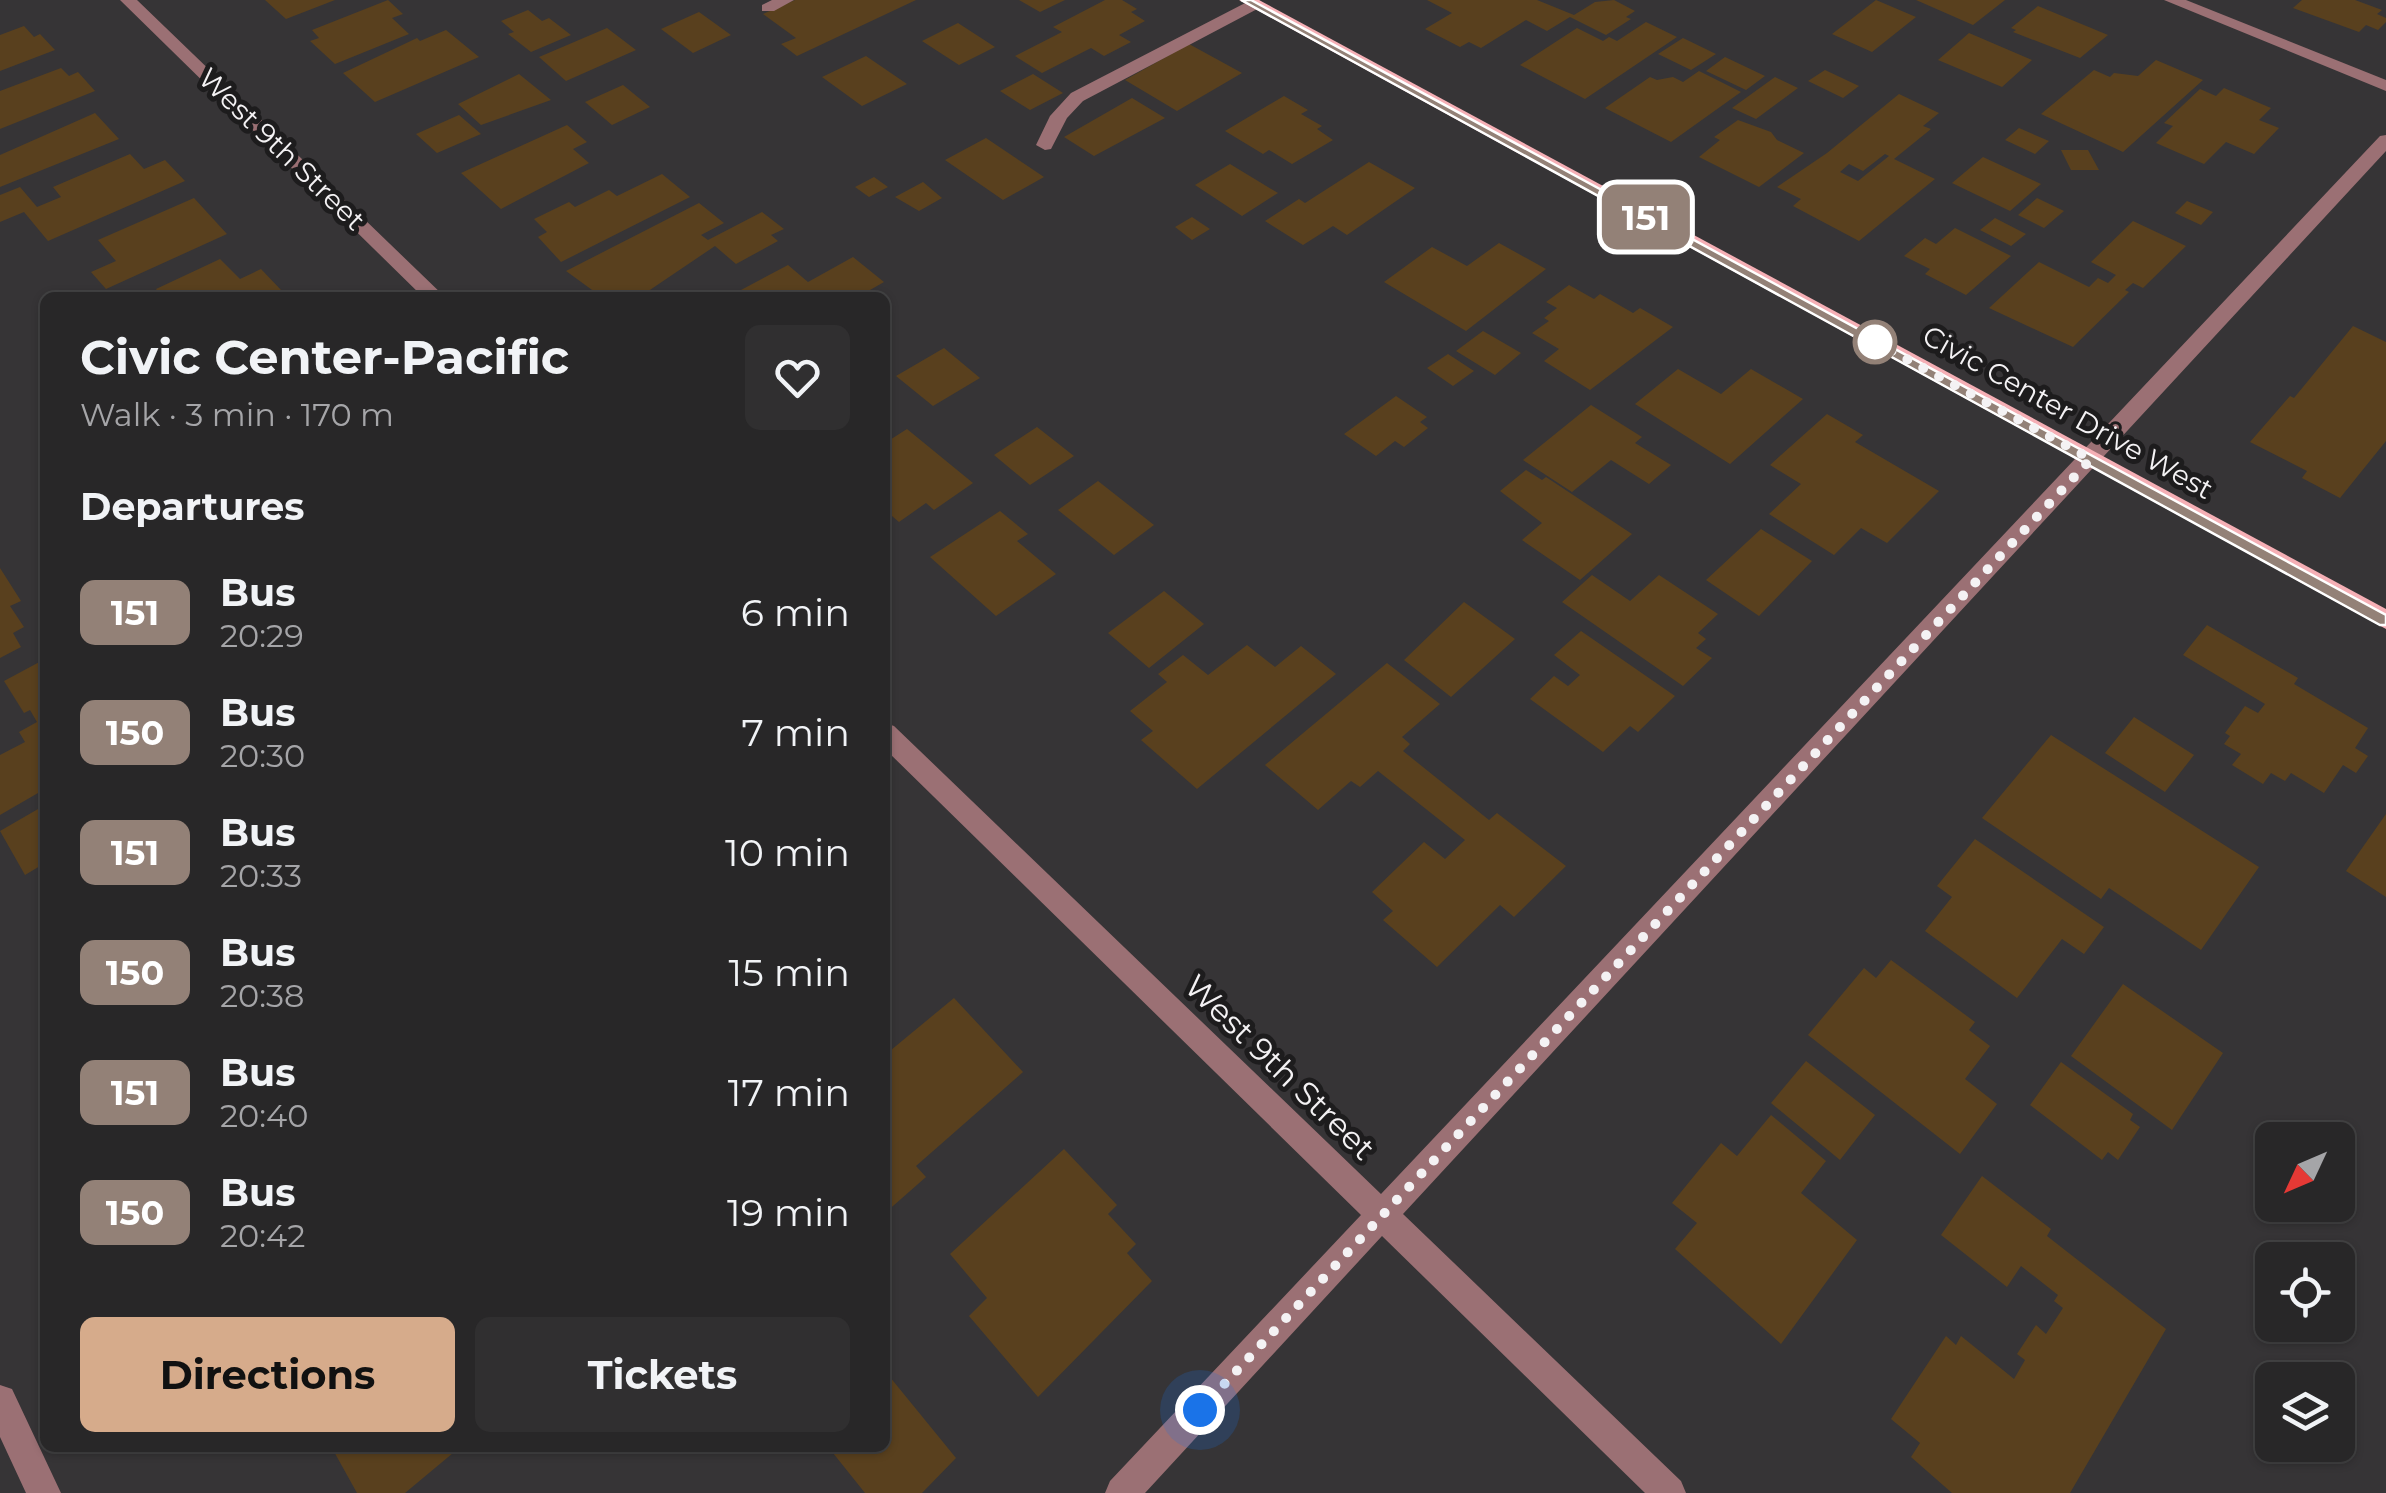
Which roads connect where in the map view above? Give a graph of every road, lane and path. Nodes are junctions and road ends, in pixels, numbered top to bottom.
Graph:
1 (128, 0) edge
2 (786, 0) edge
3 (2172, 0) edge
4 (1251, 2) edge
5 (768, 8) dead end
6 (2386, 86) edge
7 (2386, 140) edge
8 (1044, 145) dead end
9 (430, 292) edge
10 (2091, 459) junction
11 (2386, 620) edge
12 (890, 738) edge
13 (1384, 1216) junction
14 (0, 1401) edge
15 (44, 1493) edge
16 (1122, 1493) edge
17 (1669, 1493) edge

1 - 9 street, West 9th Street
2 - 5 street
3 - 6 street
4 - 8 street
4 - 10 main road, Civic Center Drive West
7 - 10 street
10 - 11 main road, Civic Center Drive West
10 - 13 street
12 - 13 street, West 9th Street
13 - 16 street
13 - 17 street, West 9th Street
14 - 15 street

